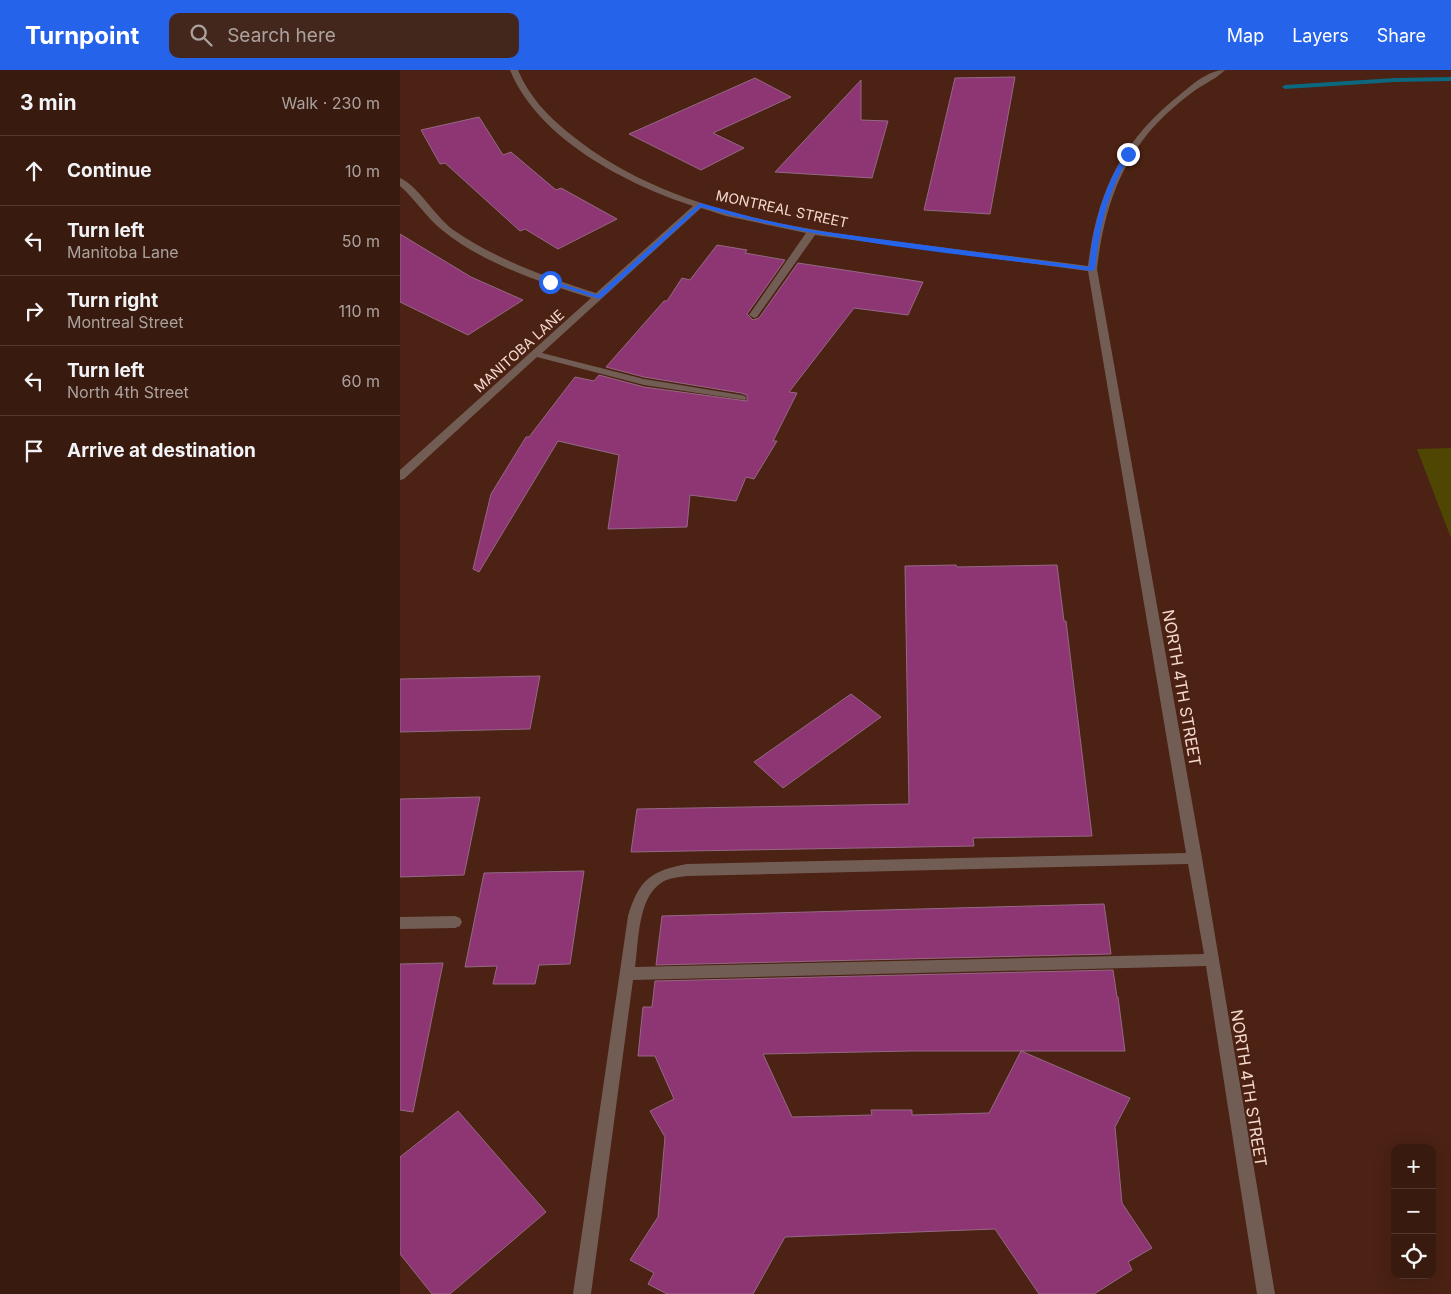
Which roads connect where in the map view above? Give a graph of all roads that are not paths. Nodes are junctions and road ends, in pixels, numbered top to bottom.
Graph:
1 (514, 70) edge
2 (1222, 70) edge
3 (400, 181) edge
4 (700, 204) junction
5 (812, 232) junction
6 (1092, 269) junction
7 (598, 297) junction
8 (754, 314) dead end
9 (536, 354) junction
10 (741, 398) dead end
11 (400, 476) edge
12 (1195, 858) junction
13 (455, 922) dead end
14 (400, 923) edge
15 (1212, 960) junction
16 (626, 974) junction
17 (582, 1294) edge
18 (1266, 1294) edge

1 - 4 street, MONTREAL STREET
2 - 6 street, NORTH 4TH STREET
3 - 7 street
4 - 5 street, MONTREAL STREET
4 - 7 street, MANITOBA LANE
5 - 6 street, MONTREAL STREET
5 - 8 street
6 - 12 street, NORTH 4TH STREET
7 - 9 street, MANITOBA LANE
9 - 10 street
9 - 11 street, MANITOBA LANE
12 - 15 street, NORTH 4TH STREET
12 - 16 street
13 - 14 street
15 - 16 street
15 - 18 street, NORTH 4TH STREET
16 - 17 street

